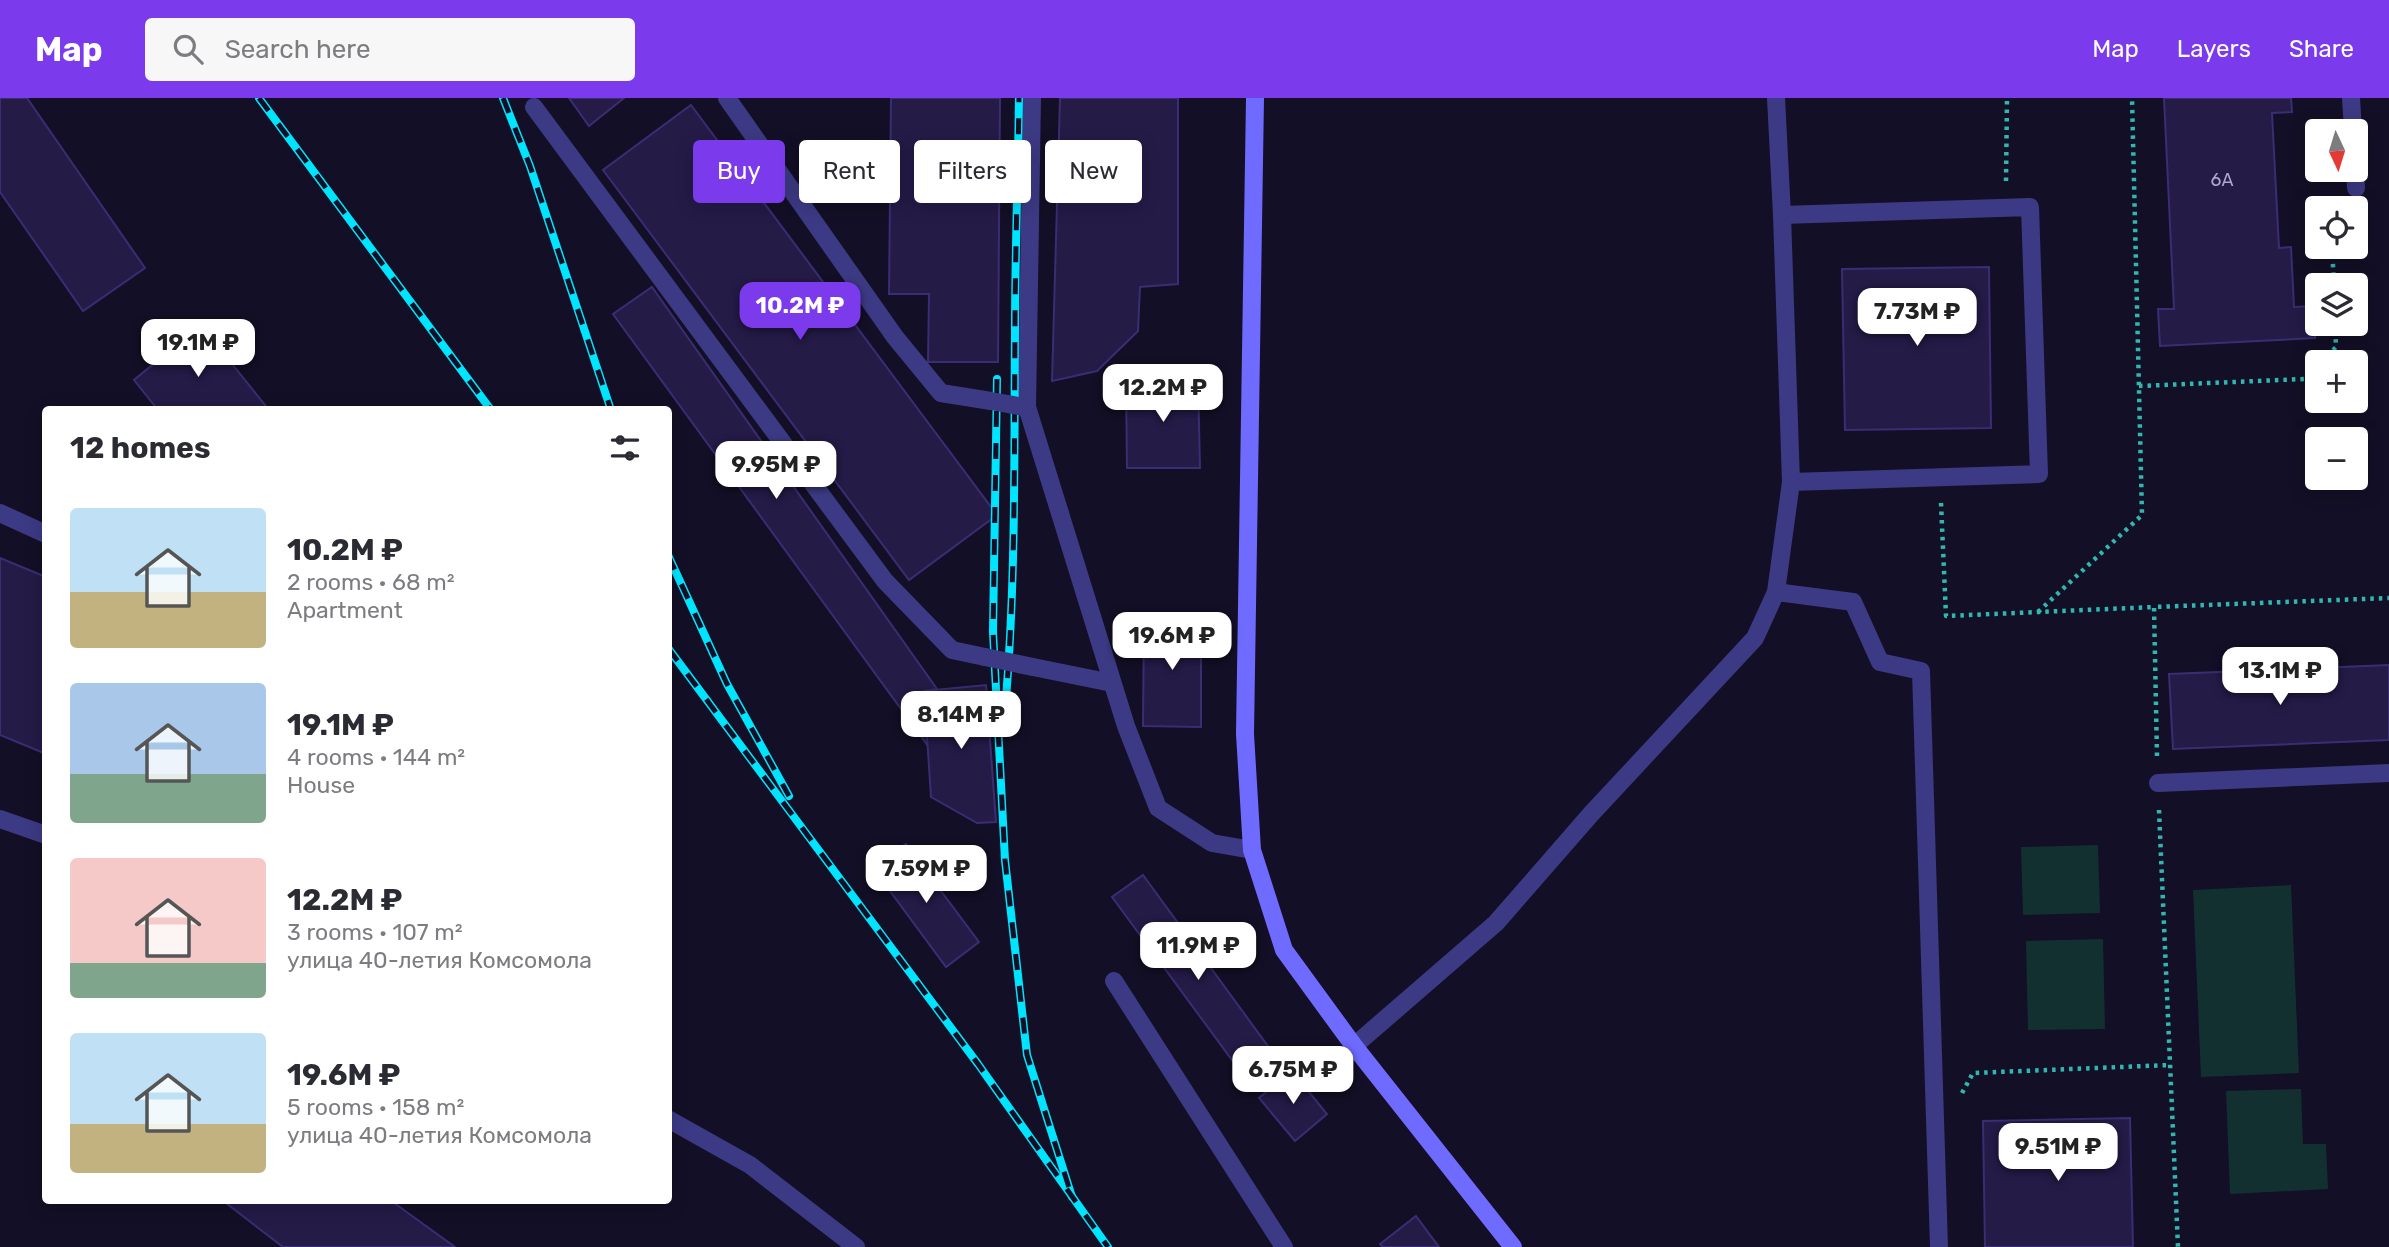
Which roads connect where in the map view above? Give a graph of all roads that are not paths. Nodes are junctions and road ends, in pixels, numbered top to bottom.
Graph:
1 (727, 98) edge
2 (1032, 98) edge
3 (1255, 98) edge
4 (1776, 98) edge
5 (2351, 98) edge
6 (534, 107) dead end
7 (2352, 119) edge
8 (1782, 215) junction
9 (1026, 407) junction
10 (1791, 482) junction
11 (0, 513) edge
12 (42, 532) edge
13 (1776, 592) junction
14 (1112, 683) junction
15 (2389, 774) edge
16 (2158, 783) road end
17 (0, 819) edge
18 (42, 834) edge
19 (1252, 850) junction
20 (1114, 981) dead end
21 (1354, 1046) junction
22 (672, 1121) edge
23 (856, 1247) edge
24 (1284, 1247) edge
25 (1513, 1247) edge
26 (1939, 1247) edge

1 - 9 lane, bridge
2 - 9 lane
3 - 19 main road
4 - 8 lane
5 - 7 lane
6 - 14 lane, bridge
8 - 10 lane
8 - 10 lane
9 - 14 lane
10 - 13 lane
11 - 12 lane
13 - 21 lane
13 - 26 lane
14 - 19 lane
15 - 16 lane
17 - 18 lane
19 - 21 main road
20 - 24 lane
21 - 25 main road
22 - 23 lane

